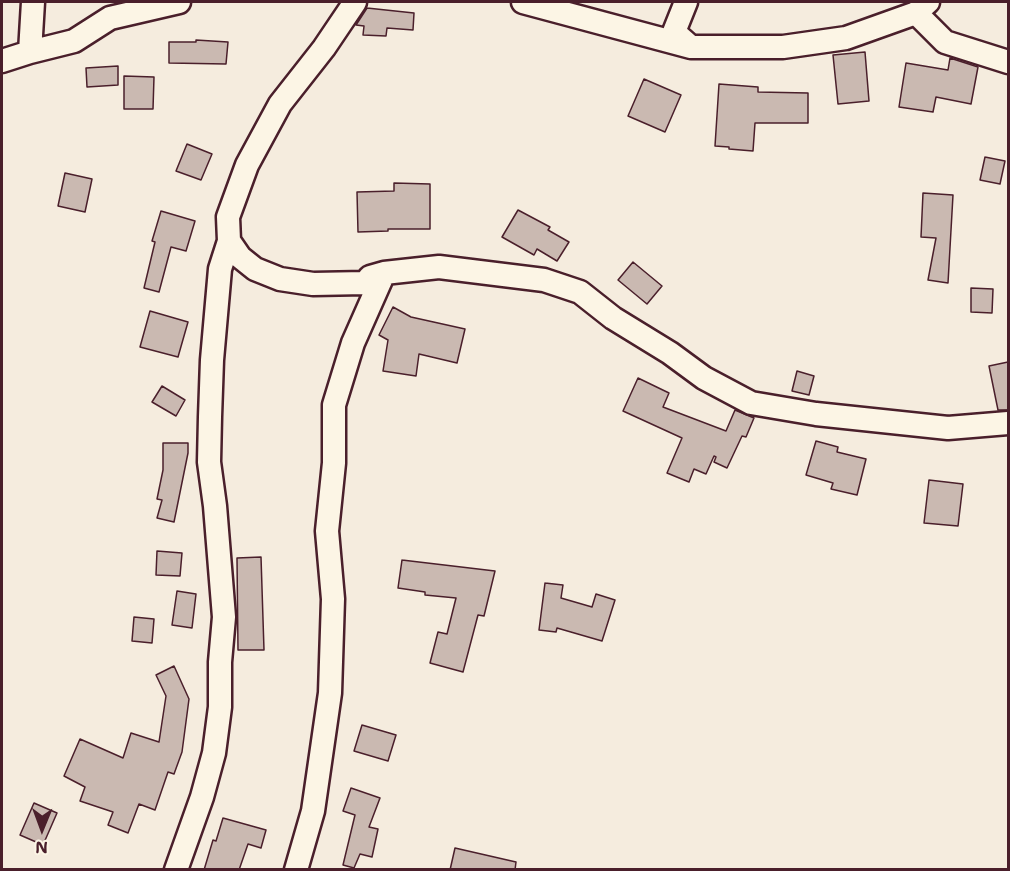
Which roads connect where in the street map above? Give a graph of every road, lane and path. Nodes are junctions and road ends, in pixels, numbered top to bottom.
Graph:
1 (33, 2) edge
2 (179, 2) edge
3 (355, 2) edge
4 (523, 2) edge
5 (686, 2) edge
6 (922, 7) edge
7 (691, 47) junction
8 (30, 52) junction
9 (2, 61) edge
10 (1008, 62) edge
11 (229, 241) junction
12 (384, 273) junction
13 (1008, 423) edge
14 (176, 870) edge
15 (296, 870) edge

1 - 8 street
2 - 8 street
3 - 11 street
4 - 7 street
5 - 7 street
6 - 7 street
6 - 10 street
8 - 9 street
11 - 12 street
11 - 14 street
12 - 13 street
12 - 15 street

